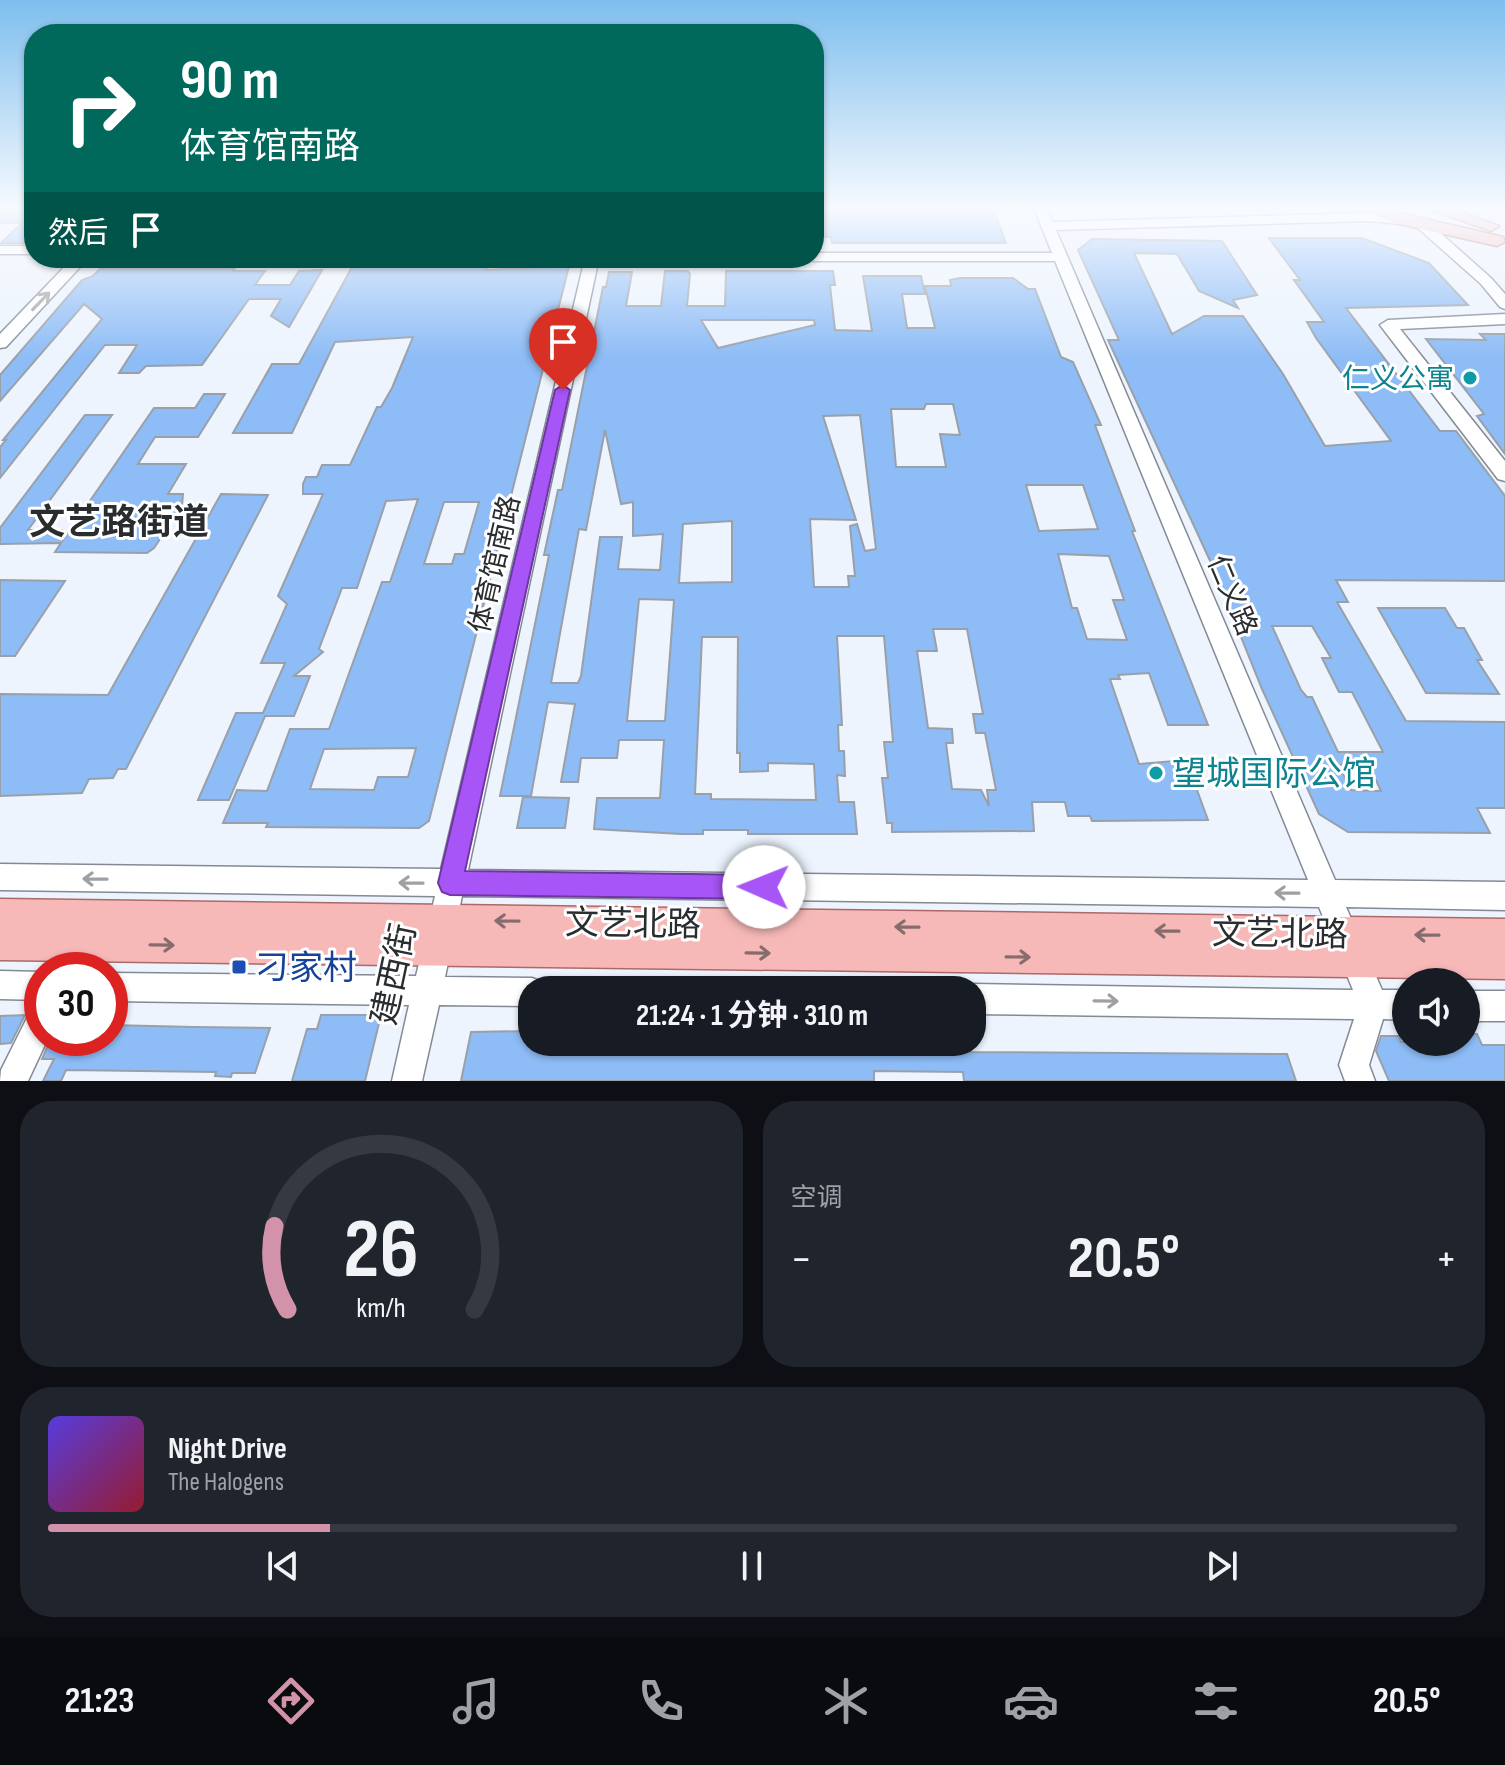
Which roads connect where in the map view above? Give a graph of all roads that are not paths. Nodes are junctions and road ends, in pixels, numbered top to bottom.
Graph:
1 (1062, 258) edge
2 (1461, 258) edge
3 (71, 268) edge
4 (590, 268) edge
5 (1505, 304) edge
6 (1505, 319) edge
7 (0, 343) edge
8 (1505, 474) edge
9 (0, 877) edge
10 (450, 883) junction
11 (1328, 894) junction
12 (1505, 896) edge
13 (0, 915) edge
14 (439, 935) junction
15 (1505, 936) edge
16 (0, 943) edge
17 (78, 944) edge
18 (1350, 947) junction
19 (1505, 962) edge
20 (0, 985) edge
21 (24, 986) edge
22 (128, 987) edge
23 (427, 991) junction
24 (518, 992) edge
25 (986, 999) edge
26 (1373, 1004) junction
27 (1392, 1005) edge
28 (1480, 1006) edge
29 (1505, 1006) edge
30 (24, 1056) edge
31 (12, 1081) edge
32 (407, 1081) edge
33 (1360, 1081) edge

1 - 11 street, 仁义路
2 - 5 street
7 -> 3 street
4 - 10 street, 体育馆南路
6 - 8 street
10 -> 9 street
11 -> 10 street
10 - 14 street, 建西街
11 - 12 street
11 - 18 street, 仁义路
13 - 17 main road, 文艺北路
14 - 17 main road, 文艺北路
14 - 18 main road, 文艺北路
14 - 23 street, 建西街
15 -> 18 main road, 文艺北路
16 - 17 main road, 文艺北路
18 - 19 main road, 文艺北路
18 - 26 street, 仁义路
20 - 21 street
22 - 23 street
23 - 24 street
23 - 32 street, 建西街
25 -> 26 street
26 - 27 street
26 - 33 street
28 - 29 street
30 - 31 street

